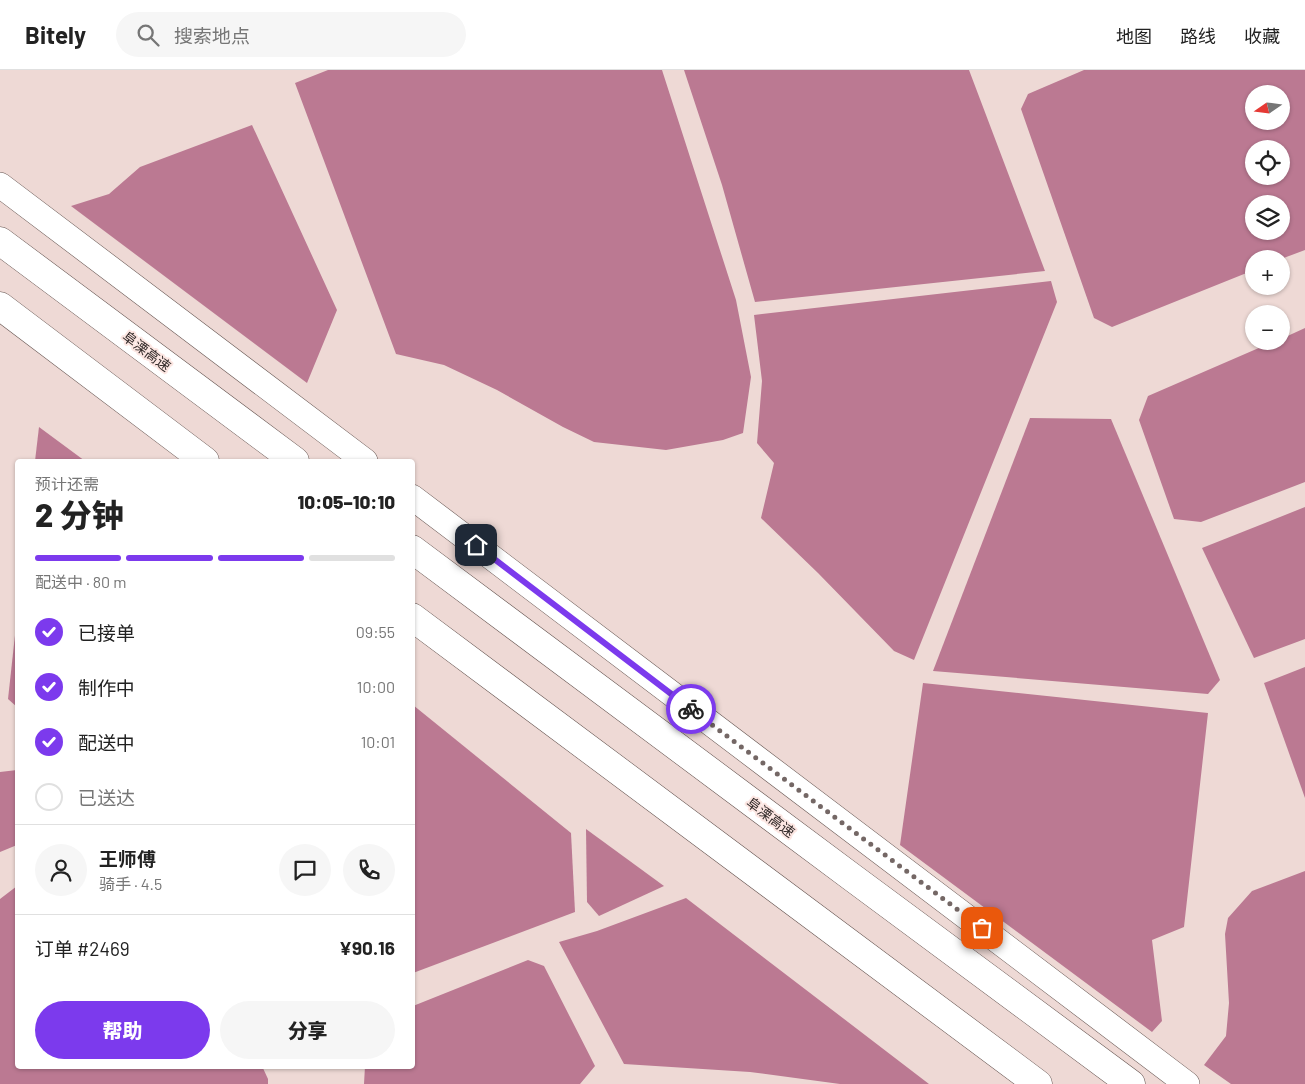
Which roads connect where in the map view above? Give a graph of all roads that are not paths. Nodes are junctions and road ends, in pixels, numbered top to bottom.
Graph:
1 (0, 185) edge
2 (0, 241) edge
3 (0, 306) edge
4 (202, 459) edge
5 (292, 459) edge
6 (362, 459) edge
7 (415, 499) edge
8 (415, 551) edge
9 (415, 619) edge
10 (1038, 1084) edge
11 (1131, 1084) edge
12 (1187, 1084) edge

1 - 6 street
2 - 5 highway, 阜溧高速
3 - 4 highway
7 - 12 street
8 - 11 highway, 阜溧高速
9 - 10 highway

